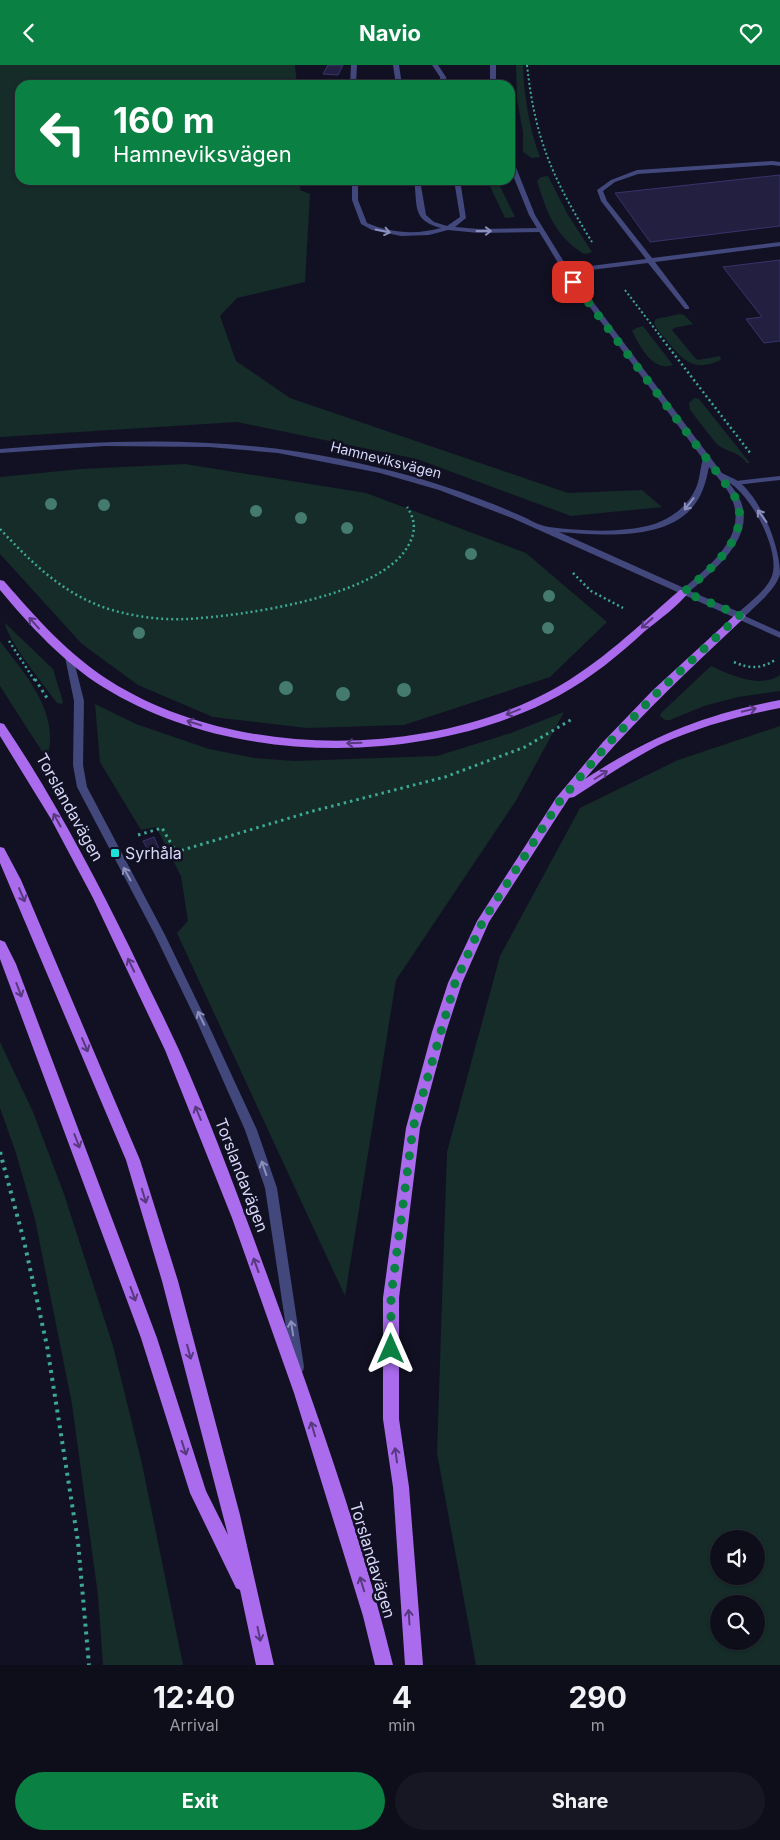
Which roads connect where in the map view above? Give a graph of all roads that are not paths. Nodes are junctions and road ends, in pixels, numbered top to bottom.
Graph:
1 (354, 65) edge
2 (396, 65) edge
3 (435, 65) edge
4 (493, 65) edge
5 (352, 80) edge
6 (398, 80) edge
7 (443, 80) edge
8 (493, 80) edge
9 (780, 164) edge
10 (515, 171) edge
11 (355, 185) edge
12 (418, 185) edge
13 (458, 185) edge
14 (450, 228) junction
15 (541, 230) junction
16 (780, 244) edge
17 (650, 261) junction
18 (566, 271) junction
19 (687, 308) dead end
20 (0, 451) edge
21 (706, 460) junction
22 (719, 475) junction
23 (780, 478) edge
24 (736, 483) junction
25 (542, 528) junction
26 (0, 583) edge
27 (684, 592) junction
28 (740, 615) junction
29 (780, 635) edge
30 (69, 657) junction
31 (780, 704) edge
32 (0, 727) edge
33 (560, 801) junction
34 (0, 851) edge
35 (0, 945) edge
36 (302, 1393) junction
37 (252, 1602) junction
38 (265, 1665) edge
39 (384, 1665) edge
40 (414, 1665) edge

1 - 5 street
2 - 6 street
3 - 7 street
4 - 8 street
9 - 17 street
10 - 15 street
11 -> 14 street
12 - 14 street
13 - 14 street
14 -> 15 street
15 - 18 street
16 - 17 street
17 - 18 street
17 - 19 street
18 - 21 street
20 - 25 street, Hamneviksvägen
21 - 22 street
21 -> 25 street
22 - 24 street
22 - 27 street
23 - 24 street
28 -> 24 street
25 - 27 street, Hamneviksvägen
30 -> 26 main road
27 - 28 street, Hamneviksvägen
27 -> 30 main road
28 - 29 street, Hamneviksvägen
28 - 33 main road
36 -> 30 street
33 -> 31 main road
36 -> 32 main road, Torslandavägen
40 -> 33 main road
34 -> 37 main road
35 -> 37 main road
39 -> 36 main road, Torslandavägen
37 -> 38 main road

